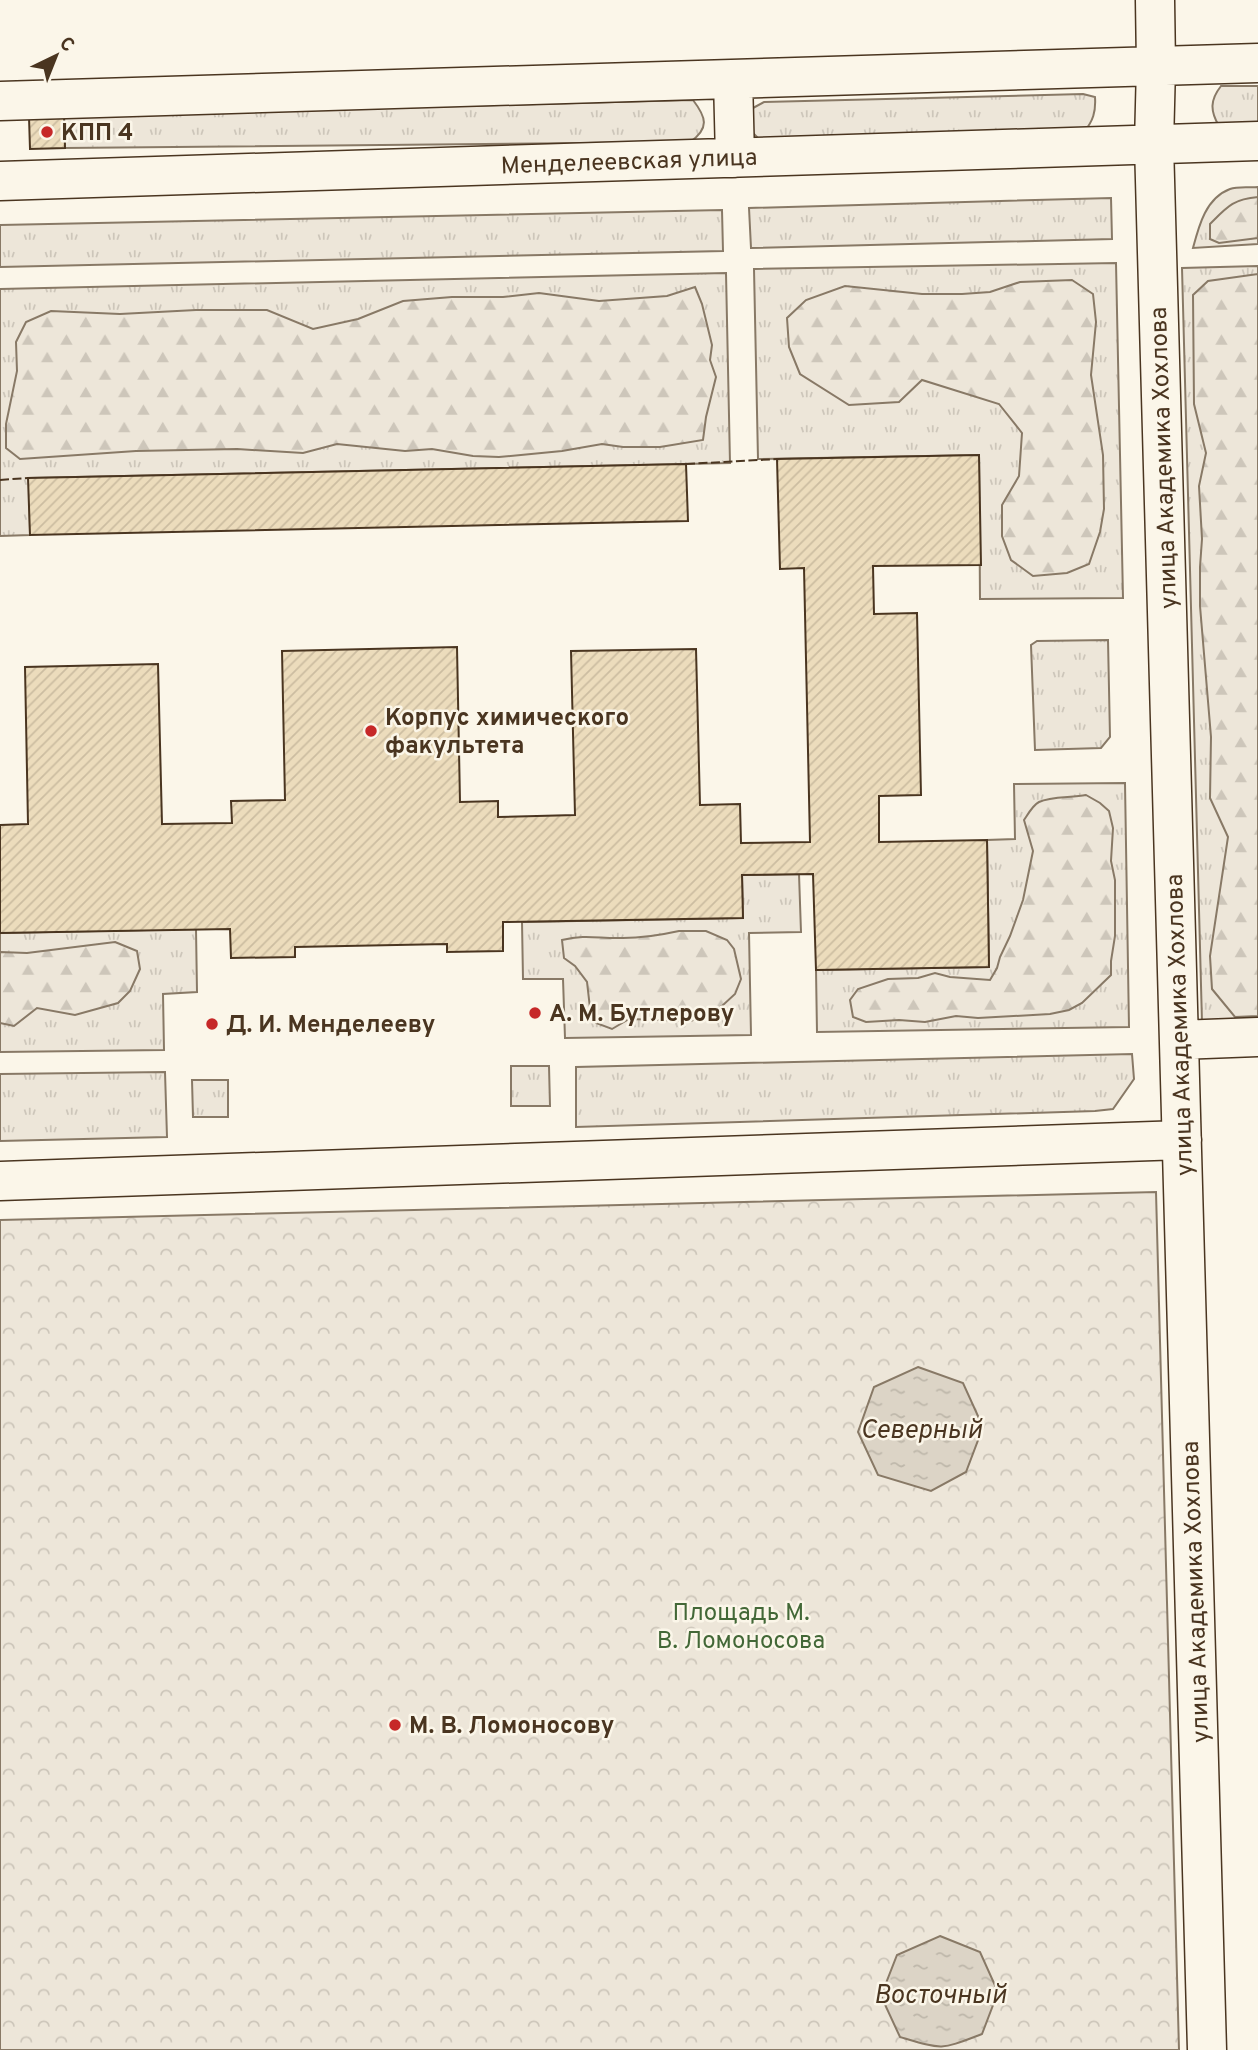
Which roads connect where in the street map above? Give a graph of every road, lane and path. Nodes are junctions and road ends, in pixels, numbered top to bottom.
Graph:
1 (1155, 0) edge
2 (1258, 63) edge
3 (1156, 66) junction
4 (733, 79) junction
5 (0, 101) edge
6 (1258, 141) edge
7 (1154, 144) junction
8 (735, 158) junction
9 (0, 181) edge
10 (1258, 1037) edge
11 (1179, 1040) junction
12 (1182, 1140) junction
13 (0, 1181) edge
14 (1207, 2050) edge

1 - 3 street, улица Академика Хохлова
2 - 3 street
3 - 4 street
3 - 7 street, улица Академика Хохлова
4 - 5 street
4 - 8 street
6 - 7 street, Менделеевская улица
7 - 8 street, Менделеевская улица
7 - 11 street, улица Академика Хохлова
8 - 9 street, Менделеевская улица
10 - 11 street
11 - 12 street, улица Академика Хохлова
12 - 13 street
12 - 14 street, улица Академика Хохлова

